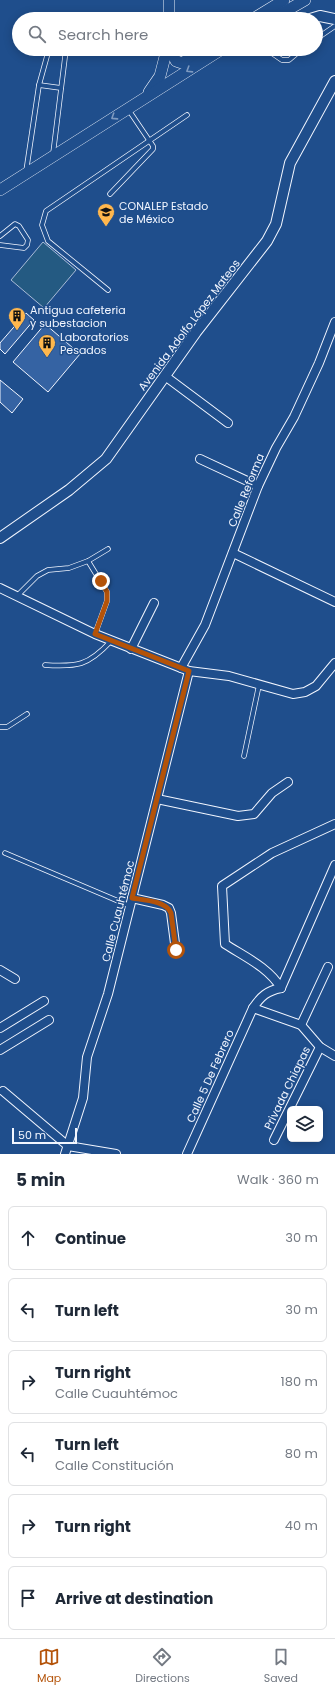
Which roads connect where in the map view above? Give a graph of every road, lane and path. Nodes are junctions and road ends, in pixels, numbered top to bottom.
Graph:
1 (169, 0) edge
2 (284, 0) edge
3 (305, 0) edge
4 (169, 12) edge
5 (264, 12) edge
6 (284, 12) edge
7 (323, 17) edge
8 (335, 19) edge
9 (335, 26) edge
10 (323, 34) edge
11 (47, 56) edge
12 (65, 56) edge
13 (167, 56) edge
14 (173, 56) edge
15 (194, 56) edge
16 (211, 56) edge
17 (276, 56) edge
18 (294, 56) edge
19 (335, 81) edge
20 (39, 85) junction
21 (61, 88) junction
22 (147, 96) junction
23 (128, 108) junction
24 (186, 115) dead end
25 (149, 140) junction
26 (52, 157) junction
27 (25, 174) junction
28 (0, 190) edge
29 (110, 194) dead end
30 (0, 236) edge
31 (0, 245) edge
32 (108, 290) dead end
33 (335, 322) edge
34 (165, 376) junction
35 (228, 423) dead end
36 (200, 459) dead end
37 (258, 486) junction
38 (0, 538) edge
39 (108, 549) dead end
40 (233, 553) junction
41 (88, 561) junction
42 (0, 588) edge
43 (17, 597) junction
44 (335, 602) edge
45 (154, 603) dead end
46 (95, 634) junction
47 (111, 641) junction
48 (131, 649) junction
49 (335, 663) edge
50 (45, 665) dead end
51 (185, 670) junction
52 (259, 684) junction
53 (27, 714) dead end
54 (0, 726) edge
55 (244, 756) dead end
56 (288, 782) dead end
57 (157, 799) junction
58 (335, 824) edge
59 (5, 853) dead end
60 (335, 865) edge
61 (132, 898) junction
62 (130, 906) junction
63 (176, 950) dead end
64 (328, 967) dead end
65 (0, 970) edge
66 (15, 979) dead end
67 (281, 988) junction
68 (44, 1001) dead end
69 (253, 1008) junction
70 (49, 1020) dead end
71 (301, 1026) junction
72 (0, 1028) edge
73 (320, 1047) junction
74 (0, 1050) edge
75 (335, 1056) edge
76 (3, 1091) dead end
77 (274, 1140) dead end
78 (67, 1150) edge
79 (116, 1154) edge
80 (187, 1154) edge

1 - 4 main road
2 - 5 main road
3 - 6 main road
7 - 8 street
9 - 10 lane
11 - 20 lane
12 - 21 lane
13 - 22 main road
14 - 15 main road
16 -> 22 main road
17 - 18 lane
19 - 34 street, Avenida Adolfo López Mateos
20 - 21 lane
20 - 27 lane
21 - 26 lane
22 - 23 main road
23 - 25 lane
23 -> 26 main road
24 - 25 lane
25 - 29 lane
25 - 32 lane
26 - 27 main road
27 - 28 main road
30 - 31 lane
33 - 37 street, Calle Reforma
34 - 35 street
34 - 38 street, Avenida Adolfo López Mateos
36 - 37 street
37 - 40 street, Calle Reforma
39 - 41 lane
40 - 44 street
40 - 51 street, Calle Reforma
41 - 43 lane
41 - 46 lane
42 - 43 street
43 - 46 street
45 - 48 street
46 - 47 street
47 - 48 street
47 - 50 lane
48 - 51 street
49 - 52 street
51 - 52 street
51 - 57 street, Calle Cuauhtémoc
52 - 55 lane
53 - 54 lane
56 - 57 street
57 - 61 street, Calle Cuauhtémoc
58 - 67 street
59 - 62 lane
60 - 67 street
61 - 62 street, Calle Cuauhtémoc
61 - 63 street
62 - 78 street, Calle Cuauhtémoc
64 - 71 street
65 - 66 street
67 - 69 street, Calle 5 De Febrero
68 - 72 street
69 - 71 street
69 - 80 street, Calle 5 De Febrero
70 - 74 street
71 - 73 street
73 - 75 street
73 - 77 street, Privada Chiapas
76 - 78 street
78 - 79 street

